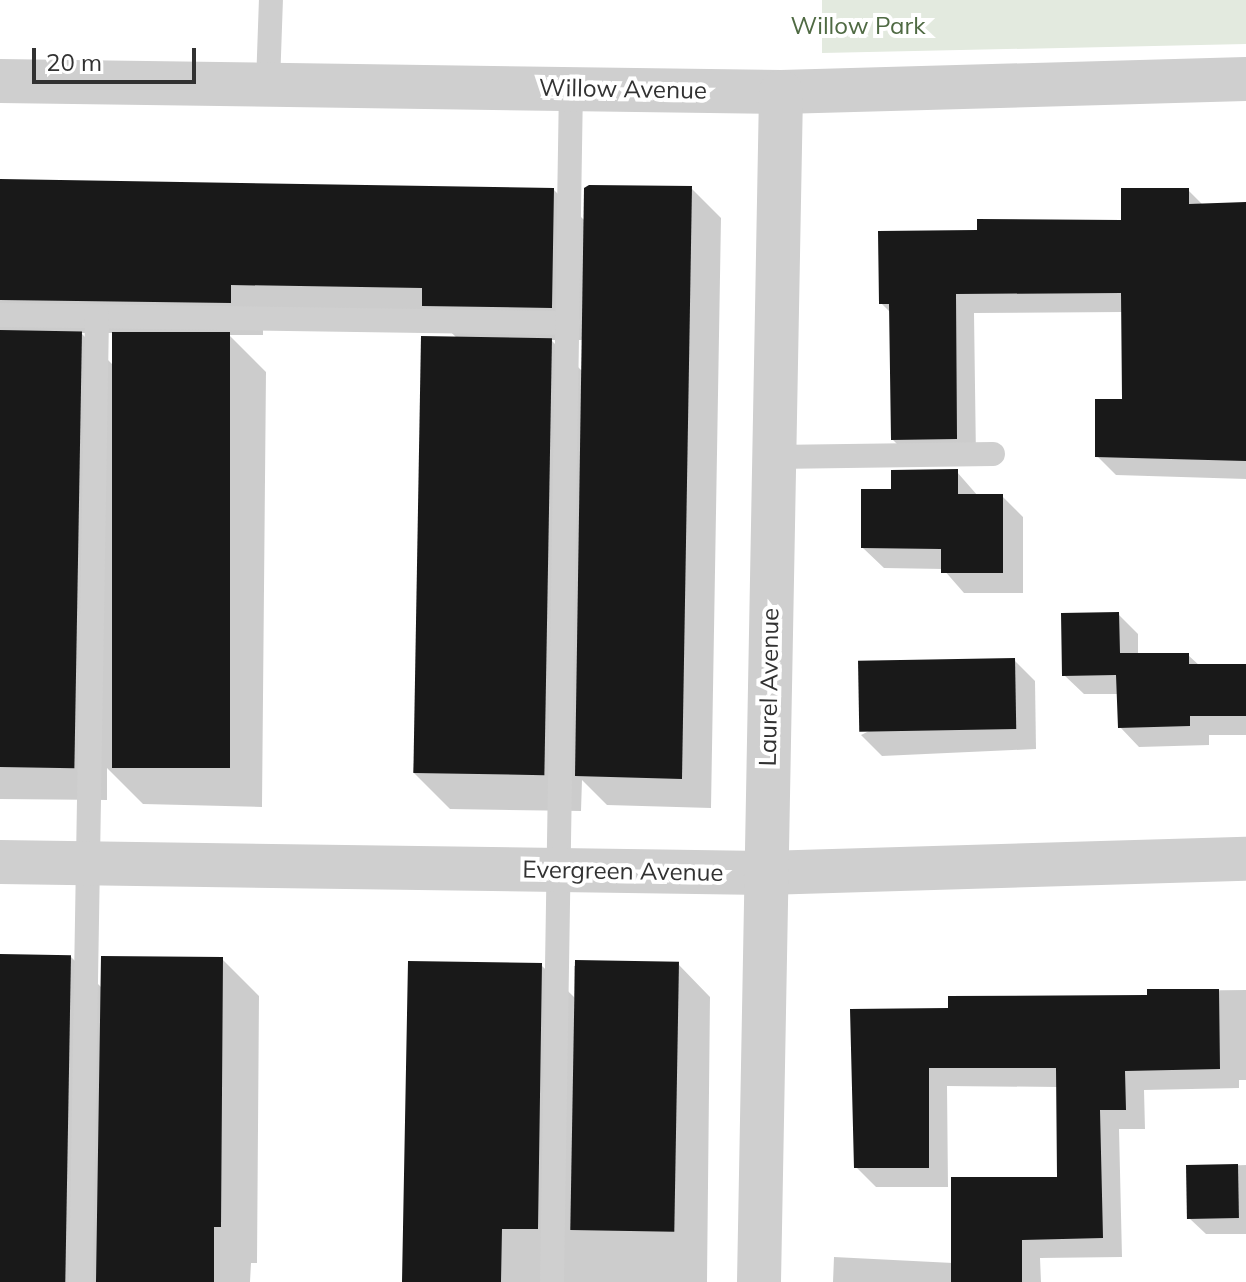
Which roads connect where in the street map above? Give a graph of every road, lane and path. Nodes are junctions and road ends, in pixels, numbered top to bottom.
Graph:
1 (271, 0) edge
2 (1246, 79) edge
3 (0, 81) edge
4 (268, 84) junction
5 (571, 88) junction
6 (781, 92) junction
7 (0, 315) edge
8 (97, 316) junction
9 (568, 323) junction
10 (993, 454) dead end
11 (774, 457) junction
12 (1246, 859) edge
13 (0, 862) edge
14 (88, 863) junction
15 (559, 870) junction
16 (765, 873) junction
17 (81, 1282) edge
18 (552, 1282) edge
19 (759, 1282) edge

1 - 4 lane
2 - 6 street, Willow Avenue
3 - 4 street, Willow Avenue
4 - 5 street, Willow Avenue
5 - 6 street, Willow Avenue
5 - 9 lane
6 - 11 street, Laurel Avenue
7 - 8 lane
8 - 9 lane
8 - 14 lane
9 - 15 lane
10 - 11 lane
11 - 16 street, Laurel Avenue
12 - 16 street, Evergreen Avenue
13 - 14 street, Evergreen Avenue
14 - 15 street, Evergreen Avenue
14 - 17 lane
15 - 16 street, Evergreen Avenue
15 - 18 lane
16 - 19 street, Laurel Avenue

